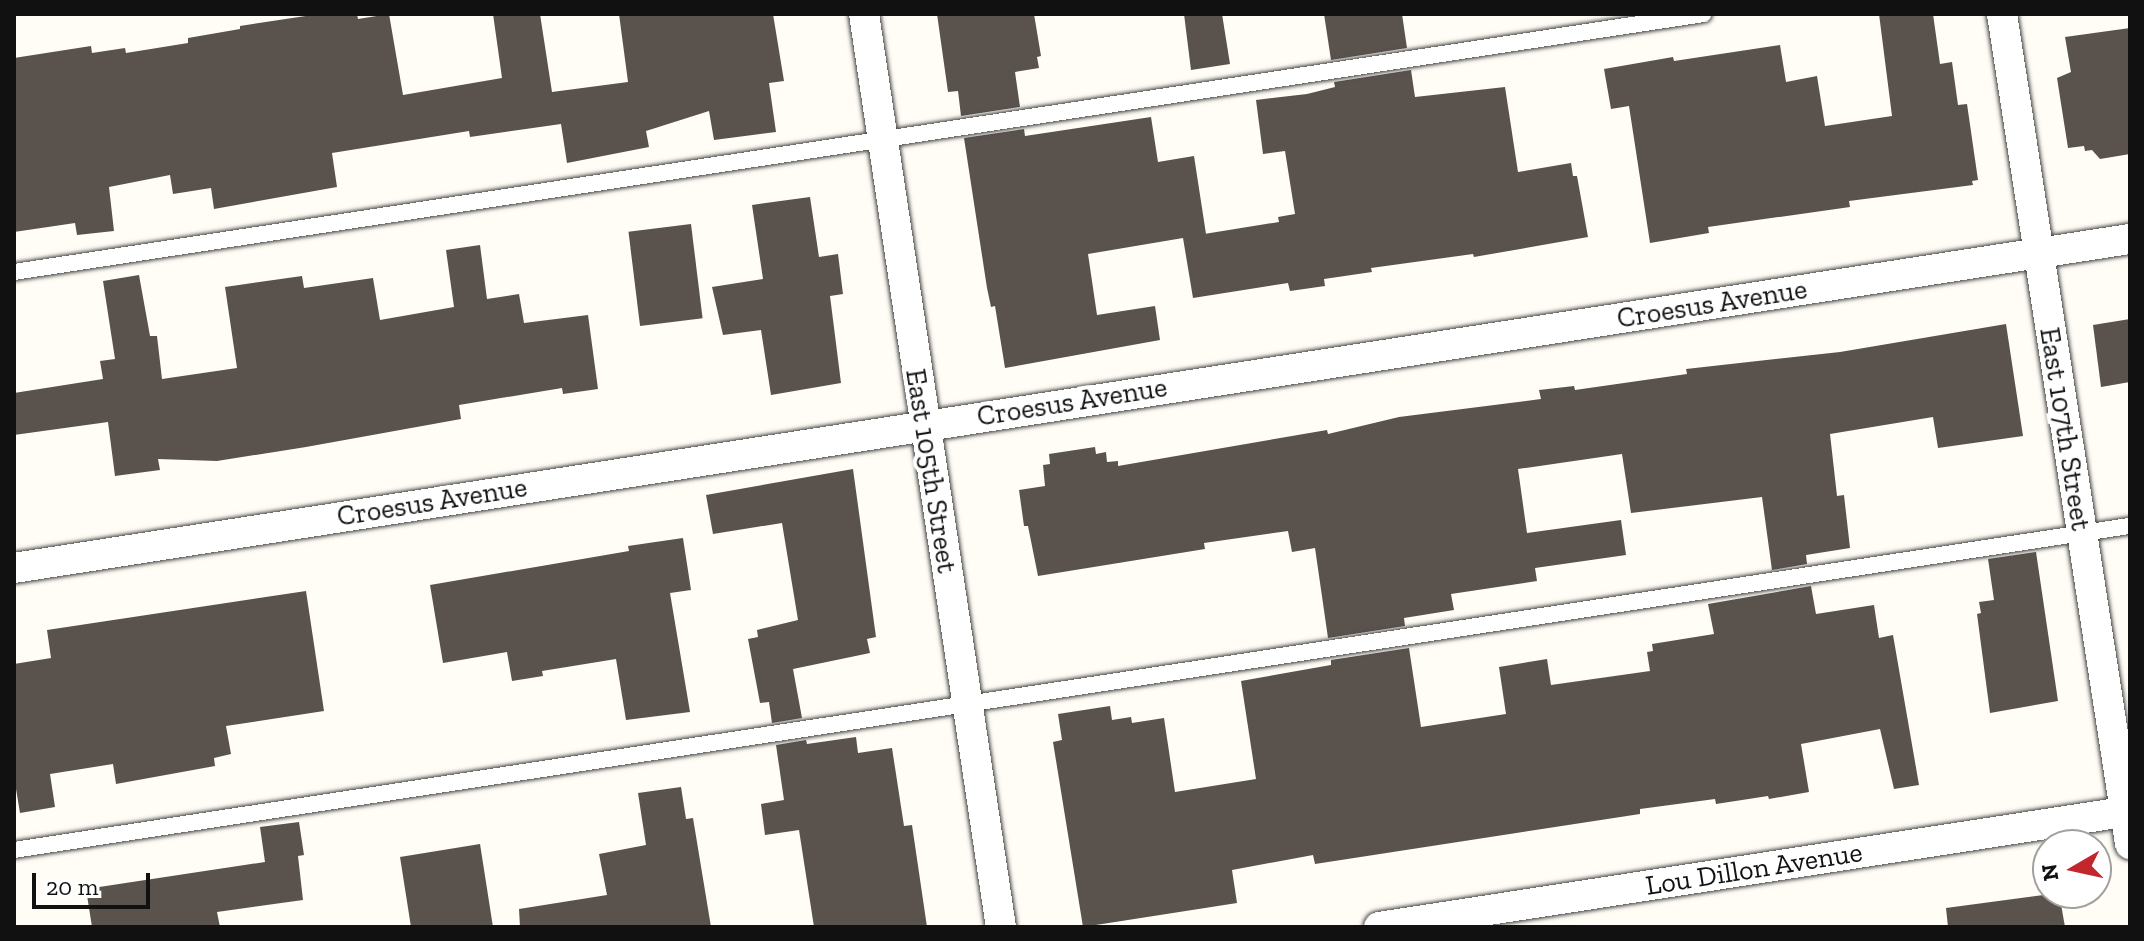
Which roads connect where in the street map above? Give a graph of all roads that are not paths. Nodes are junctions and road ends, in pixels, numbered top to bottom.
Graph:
1 (864, 14) edge
2 (1703, 14) edge
3 (2002, 14) edge
4 (880, 142) junction
5 (2130, 239) edge
6 (2038, 254) junction
7 (14, 272) edge
8 (924, 424) junction
9 (2130, 526) edge
10 (2082, 534) junction
11 (14, 568) edge
12 (967, 704) junction
13 (2127, 811) edge
14 (2130, 844) edge
15 (14, 850) edge
16 (1001, 927) edge
17 (1379, 927) edge

1 - 4 street, East 105th Street
2 - 4 lane
3 - 6 street, East 107th Street
4 - 7 lane
4 - 8 street, East 105th Street
5 - 6 street, Croesus Avenue
6 - 8 street, Croesus Avenue
6 - 10 street, East 107th Street
8 - 11 street, Croesus Avenue
8 - 12 street, East 105th Street
9 - 10 lane
10 - 12 lane
10 - 13 street, East 107th Street
12 - 15 lane
12 - 16 street, East 105th Street
13 - 14 street, East 107th Street
13 - 17 street, Lou Dillon Avenue

